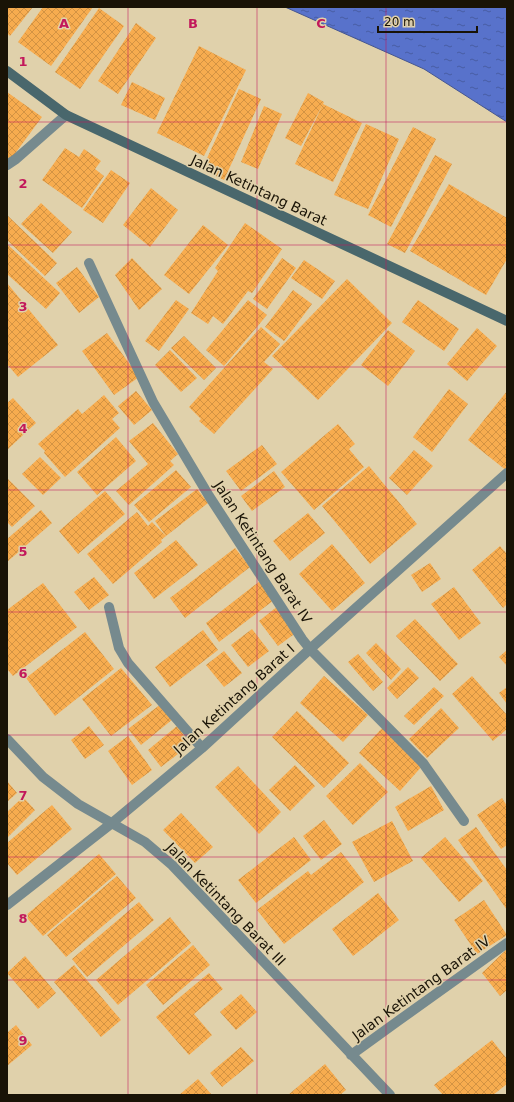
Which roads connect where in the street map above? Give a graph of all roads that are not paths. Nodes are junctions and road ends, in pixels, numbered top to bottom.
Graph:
1 (7, 71) edge
2 (66, 115) junction
3 (7, 165) edge
4 (90, 263) dead end
5 (507, 321) edge
6 (507, 473) edge
7 (109, 607) dead end
8 (310, 649) junction
9 (7, 738) edge
10 (202, 748) junction
11 (464, 821) dead end
12 (112, 823) junction
13 (7, 905) edge
14 (507, 943) edge
15 (351, 1055) junction
16 (390, 1095) edge

1 - 2 main road, Jalan Ketintang Barat
2 - 3 street
2 - 5 main road, Jalan Ketintang Barat
4 - 8 street, Jalan Ketintang Barat IV
6 - 8 street, Jalan Ketintang Barat I
7 - 10 street
8 - 10 street, Jalan Ketintang Barat I
8 - 11 street, Jalan Ketintang Barat IV
9 - 12 street, Jalan Ketintang Barat III
10 - 12 street, Jalan Ketintang Barat I
12 - 13 street, Jalan Ketintang Barat I
12 - 15 street, Jalan Ketintang Barat III
14 - 15 street, Jalan Ketintang Barat IV
15 - 16 street, Jalan Ketintang Barat III

